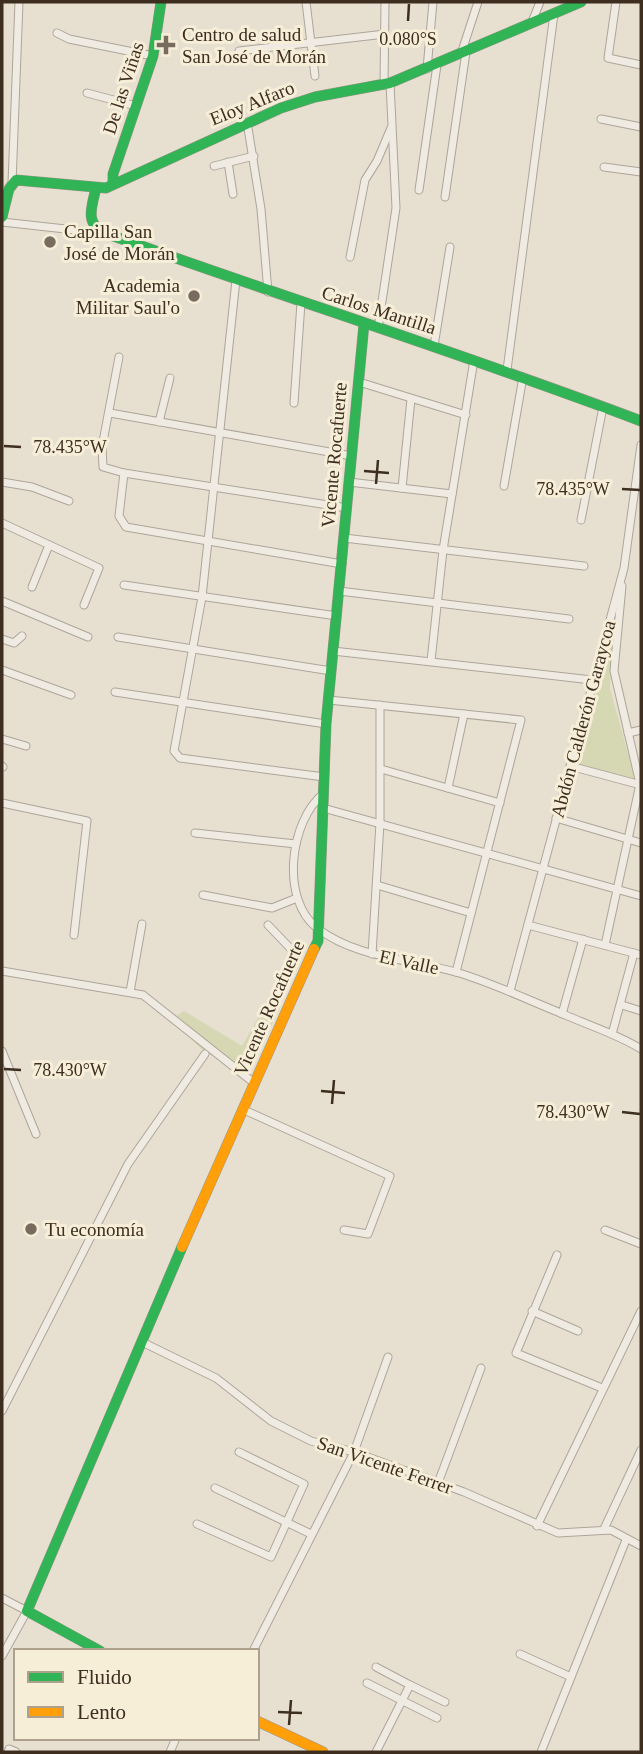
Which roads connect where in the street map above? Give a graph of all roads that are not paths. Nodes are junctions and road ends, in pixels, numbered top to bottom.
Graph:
1 (19, 2) edge
2 (161, 2) edge
3 (306, 2) edge
4 (385, 2) edge
5 (433, 2) edge
6 (478, 2) edge
7 (540, 2) edge
8 (581, 2) edge
9 (616, 2) edge
10 (554, 14) junction
11 (532, 22) junction
12 (57, 33) dead end
13 (385, 34) junction
14 (310, 41) junction
15 (239, 51) dead end
16 (464, 53) junction
17 (153, 56) junction
18 (641, 65) edge
19 (432, 67) junction
20 (315, 76) dead end
21 (387, 83) junction
22 (86, 93) dead end
23 (136, 106) junction
24 (601, 119) dead end
25 (247, 122) junction
26 (393, 124) junction
27 (641, 127) edge
28 (254, 156) junction
29 (228, 162) junction
30 (214, 166) dead end
31 (604, 166) dead end
32 (641, 172) edge
33 (12, 183) junction
34 (113, 183) junction
35 (96, 188) junction
36 (419, 190) dead end
37 (233, 194) dead end
38 (445, 197) dead end
39 (2, 220) edge
40 (105, 233) junction
41 (450, 247) dead end
42 (350, 257) dead end
43 (236, 281) junction
44 (268, 292) junction
45 (301, 303) junction
46 (364, 324) junction
47 (378, 328) junction
48 (434, 346) junction
49 (120, 357) dead end
50 (474, 360) junction
51 (507, 370) junction
52 (523, 377) junction
53 (170, 378) dead end
54 (359, 382) junction
55 (411, 399) junction
56 (294, 403) dead end
57 (603, 408) junction
58 (110, 413) junction
59 (466, 415) junction
60 (641, 421) edge
61 (159, 422) junction
62 (219, 435) junction
63 (641, 445) edge
64 (352, 456) junction
65 (124, 473) junction
66 (2, 482) edge
67 (349, 482) junction
68 (504, 486) dead end
69 (215, 488) junction
70 (402, 488) junction
71 (452, 494) junction
72 (68, 501) dead end
73 (347, 508) junction
74 (582, 520) dead end
75 (2, 523) edge
76 (344, 538) junction
77 (209, 542) junction
78 (49, 545) junction
79 (443, 550) junction
80 (341, 564) junction
81 (584, 566) dead end
82 (624, 568) junction
83 (124, 585) dead end
84 (32, 587) dead end
85 (339, 591) junction
86 (202, 597) junction
87 (2, 601) edge
88 (437, 603) junction
89 (84, 605) dead end
90 (337, 616) junction
91 (569, 619) dead end
92 (22, 636) dead end
93 (88, 637) dead end
94 (118, 637) dead end
95 (2, 639) edge
96 (193, 649) junction
97 (333, 651) junction
98 (431, 661) junction
99 (2, 670) edge
100 (331, 671) junction
101 (592, 680) junction
102 (115, 692) dead end
103 (71, 695) dead end
104 (329, 700) junction
105 (182, 702) junction
106 (380, 705) junction
107 (464, 714) junction
108 (326, 724) junction
109 (641, 730) edge
110 (628, 733) junction
111 (2, 739) edge
112 (26, 747) dead end
113 (570, 766) junction
114 (381, 769) junction
115 (324, 777) junction
116 (641, 784) edge
117 (448, 788) junction
118 (323, 794) junction
119 (2, 803) edge
120 (500, 803) junction
121 (323, 808) junction
122 (556, 818) junction
123 (380, 823) junction
124 (195, 833) dead end
125 (629, 839) junction
126 (641, 843) edge
127 (296, 844) junction
128 (487, 853) junction
129 (544, 869) junction
130 (377, 885) junction
131 (616, 889) junction
132 (203, 895) dead end
133 (641, 896) edge
134 (297, 898) junction
135 (471, 913) junction
136 (142, 924) dead end
137 (268, 925) dead end
138 (528, 925) junction
139 (321, 931) junction
140 (74, 935) dead end
141 (583, 939) junction
142 (605, 945) junction
143 (290, 948) dead end
144 (372, 954) junction
145 (637, 954) edge
146 (2, 971) edge
147 (456, 972) junction
148 (510, 991) junction
149 (130, 992) junction
150 (622, 1005) junction
151 (641, 1011) edge
152 (562, 1014) junction
153 (612, 1034) junction
154 (641, 1049) edge
155 (2, 1051) edge
156 (205, 1054) dead end
157 (254, 1083) junction
158 (242, 1109) junction
159 (36, 1134) dead end
160 (344, 1230) dead end
161 (605, 1230) dead end
162 (641, 1244) edge
163 (557, 1255) dead end
164 (532, 1311) junction
165 (641, 1311) edge
166 (578, 1331) dead end
167 (142, 1342) junction
168 (388, 1357) dead end
169 (481, 1368) dead end
170 (602, 1388) junction
171 (2, 1411) edge
172 (641, 1450) edge
173 (239, 1452) dead end
174 (354, 1452) junction
175 (438, 1483) junction
176 (215, 1488) dead end
177 (288, 1523) junction
178 (197, 1524) dead end
179 (537, 1526) junction
180 (604, 1529) junction
181 (311, 1534) junction
182 (626, 1540) junction
183 (641, 1546) edge
184 (2, 1598) edge
185 (27, 1611) junction
186 (96, 1649) edge
187 (254, 1649) edge
188 (520, 1654) dead end
189 (2, 1656) edge
190 (376, 1667) dead end
191 (571, 1677) junction
192 (367, 1683) dead end
193 (410, 1685) junction
194 (402, 1700) junction
195 (445, 1702) dead end
196 (437, 1718) dead end
197 (259, 1722) edge
198 (323, 1752) edge
199 (376, 1752) edge
200 (541, 1752) edge

1 - 33 street
2 - 17 street, De las Viñas
3 - 14 street
4 - 13 street
5 - 19 street
6 - 16 street
7 - 11 street
8 - 10 street, Eloy Alfaro
9 - 18 street
10 - 11 street, Eloy Alfaro
10 - 51 street
11 - 16 street, Eloy Alfaro
12 - 17 street
13 - 14 street
13 - 21 street
14 - 15 street
14 - 20 street
16 - 19 street, Eloy Alfaro
16 - 38 street
17 - 23 street, De las Viñas
19 - 21 street, Eloy Alfaro
19 - 36 street
21 - 25 street, Eloy Alfaro
21 - 26 street
22 - 23 street
23 - 34 street, De las Viñas
24 - 27 street
25 - 28 street
25 - 34 street, Eloy Alfaro
26 - 42 street
26 - 47 street
28 - 29 street
28 - 44 street
29 - 30 street
29 - 37 street
31 - 32 street
33 - 35 street
33 - 39 street
34 - 35 street, Eloy Alfaro
35 - 40 street
39 - 40 street
40 - 43 street, Carlos Mantilla
41 - 48 street
43 - 44 street, Carlos Mantilla
43 - 62 street
44 - 45 street, Carlos Mantilla
45 - 46 street, Carlos Mantilla
45 - 56 street
46 - 47 street, Carlos Mantilla
46 - 54 street, Vicente Rocafuerte
47 - 48 street, Carlos Mantilla
48 - 50 street, Carlos Mantilla
49 - 58 street
50 - 51 street, Carlos Mantilla
50 - 59 street
51 - 52 street, Carlos Mantilla
52 - 57 street, Carlos Mantilla
52 - 68 street
53 - 61 street
54 - 55 street
54 - 64 street, Vicente Rocafuerte
55 - 59 street
55 - 70 street
57 - 60 street, Carlos Mantilla
57 - 74 street
58 - 61 street
58 - 65 street
59 - 71 street
61 - 62 street
62 - 64 street
62 - 69 street
63 - 82 street, Abdón Calderón Garaycoa
64 - 67 street, Vicente Rocafuerte
65 - 69 street
65 - 77 street
66 - 72 street
67 - 70 street
67 - 73 street, Vicente Rocafuerte
69 - 73 street
69 - 77 street
70 - 71 street
71 - 79 street
73 - 76 street, Vicente Rocafuerte
75 - 78 street
76 - 79 street
76 - 80 street, Vicente Rocafuerte
77 - 80 street
77 - 86 street
78 - 84 street
78 - 89 street
79 - 81 street
79 - 88 street
80 - 85 street, Vicente Rocafuerte
82 - 101 street, Abdón Calderón Garaycoa
82 - 110 street
83 - 86 street
85 - 88 street
85 - 90 street, Vicente Rocafuerte
86 - 90 street
86 - 96 street
87 - 93 street
88 - 91 street
88 - 98 street
90 - 97 street, Vicente Rocafuerte
92 - 95 street
94 - 96 street
96 - 100 street
96 - 105 street
97 - 98 street
97 - 100 street, Vicente Rocafuerte
98 - 101 street
99 - 103 street
100 - 104 street, Vicente Rocafuerte
101 - 113 street, Abdón Calderón Garaycoa
102 - 105 street
104 - 106 street
104 - 108 street, Vicente Rocafuerte
105 - 108 street
105 - 115 street
106 - 107 street
106 - 114 street
107 - 117 street
107 - 120 street
108 - 115 street, Vicente Rocafuerte
109 - 110 street
110 - 116 street
111 - 112 street
113 - 116 street
113 - 122 street, Abdón Calderón Garaycoa
114 - 117 street
114 - 123 street
115 - 118 street, Vicente Rocafuerte
116 - 125 street
117 - 120 street
118 - 121 street, Vicente Rocafuerte
118 - 127 street
119 - 140 street
120 - 128 street
121 - 123 street
121 - 139 street, Vicente Rocafuerte
122 - 125 street
122 - 129 street, Abdón Calderón Garaycoa
123 - 128 street
123 - 130 street
124 - 127 street
125 - 126 street
125 - 131 street
127 - 134 street
128 - 129 street
128 - 135 street
129 - 131 street
129 - 138 street, Abdón Calderón Garaycoa
130 - 135 street
130 - 144 street
131 - 133 street
131 - 142 street
132 - 134 street
134 - 139 street, El Valle
135 - 147 street
136 - 149 street
137 - 143 street
138 - 141 street
138 - 148 street, Abdón Calderón Garaycoa
139 - 144 street, El Valle
139 - 157 street, Vicente Rocafuerte
141 - 142 street
141 - 152 street
142 - 145 street
144 - 147 street, El Valle
145 - 150 street
146 - 149 street
147 - 148 street, El Valle
148 - 152 street, El Valle
149 - 157 street
150 - 151 street
150 - 153 street
152 - 153 street, El Valle
153 - 154 street, El Valle
155 - 159 street
156 - 171 street
157 - 158 street, Vicente Rocafuerte
158 - 160 street
158 - 167 street, Vicente Rocafuerte
161 - 162 street
163 - 164 street
164 - 166 street
164 - 170 street
165 - 170 street
167 - 174 street, San Vicente Ferrer
167 - 185 street, Vicente Rocafuerte
168 - 174 street
169 - 175 street
170 - 179 street
172 - 180 street
173 - 177 street
174 - 175 street, San Vicente Ferrer
174 - 181 street
175 - 179 street, San Vicente Ferrer
176 - 177 street
177 - 178 street
177 - 181 street
179 - 180 street, San Vicente Ferrer
180 - 182 street
181 - 187 street
182 - 183 street
182 - 191 street
184 - 185 street
185 - 186 street
185 - 189 street, Vicente Rocafuerte
188 - 191 street
190 - 193 street
191 - 200 street
192 - 194 street
193 - 194 street
193 - 195 street
194 - 196 street
194 - 199 street
197 - 198 street

